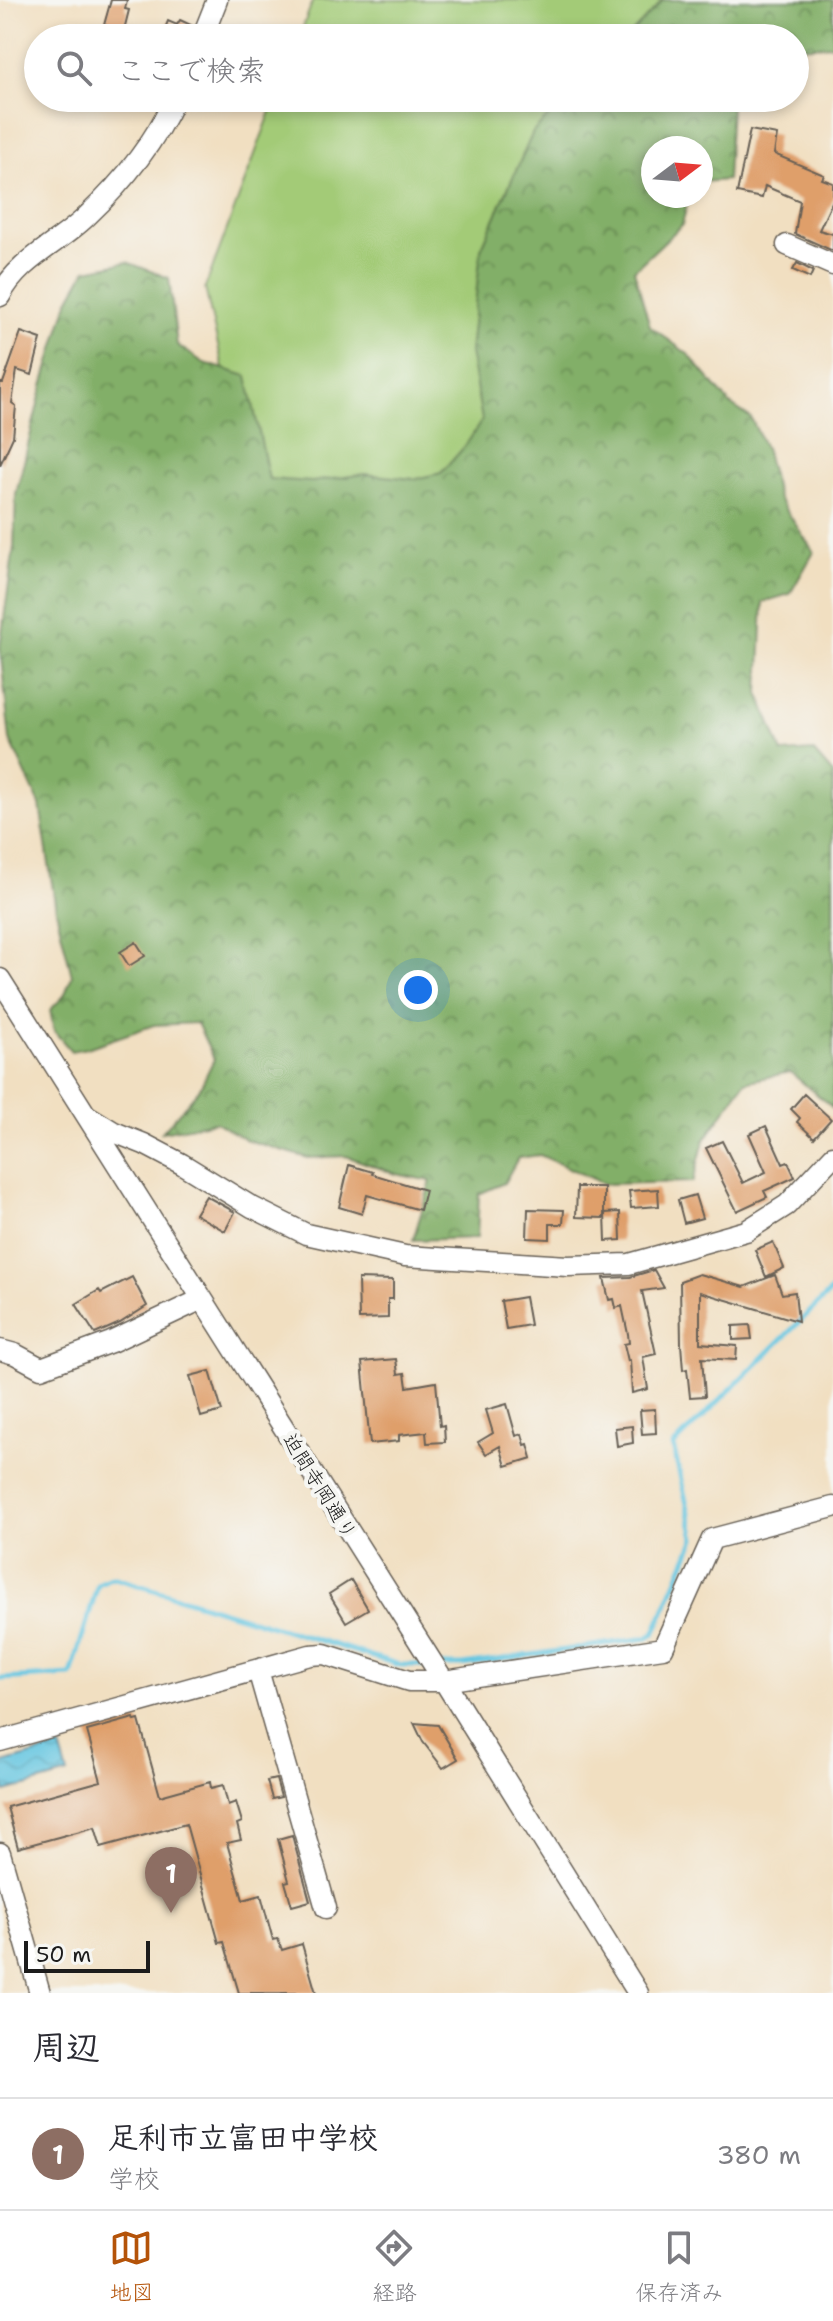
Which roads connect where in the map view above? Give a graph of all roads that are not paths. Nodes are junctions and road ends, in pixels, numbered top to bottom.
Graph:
1 (217, 0) edge
2 (208, 24) edge
3 (169, 112) edge
4 (787, 245) dead end
5 (833, 265) edge
6 (0, 296) edge
7 (0, 979) edge
8 (84, 1114) junction
9 (833, 1156) edge
10 (202, 1299) junction
11 (0, 1350) edge
12 (833, 1507) edge
13 (258, 1670) junction
14 (444, 1681) junction
15 (0, 1741) edge
16 (0, 1853) edge
17 (326, 1908) dead end
18 (40, 1993) edge
19 (638, 1993) edge

1 - 2 street
3 - 6 street
4 - 5 street
7 - 8 street, 迫間寺岡通り
8 - 9 street
8 - 10 street, 迫間寺岡通り
10 - 11 street
10 - 14 street, 迫間寺岡通り
12 - 14 street
13 - 14 street
13 - 15 street
13 - 17 street
14 - 19 street, 迫間寺岡通り
16 - 18 street

